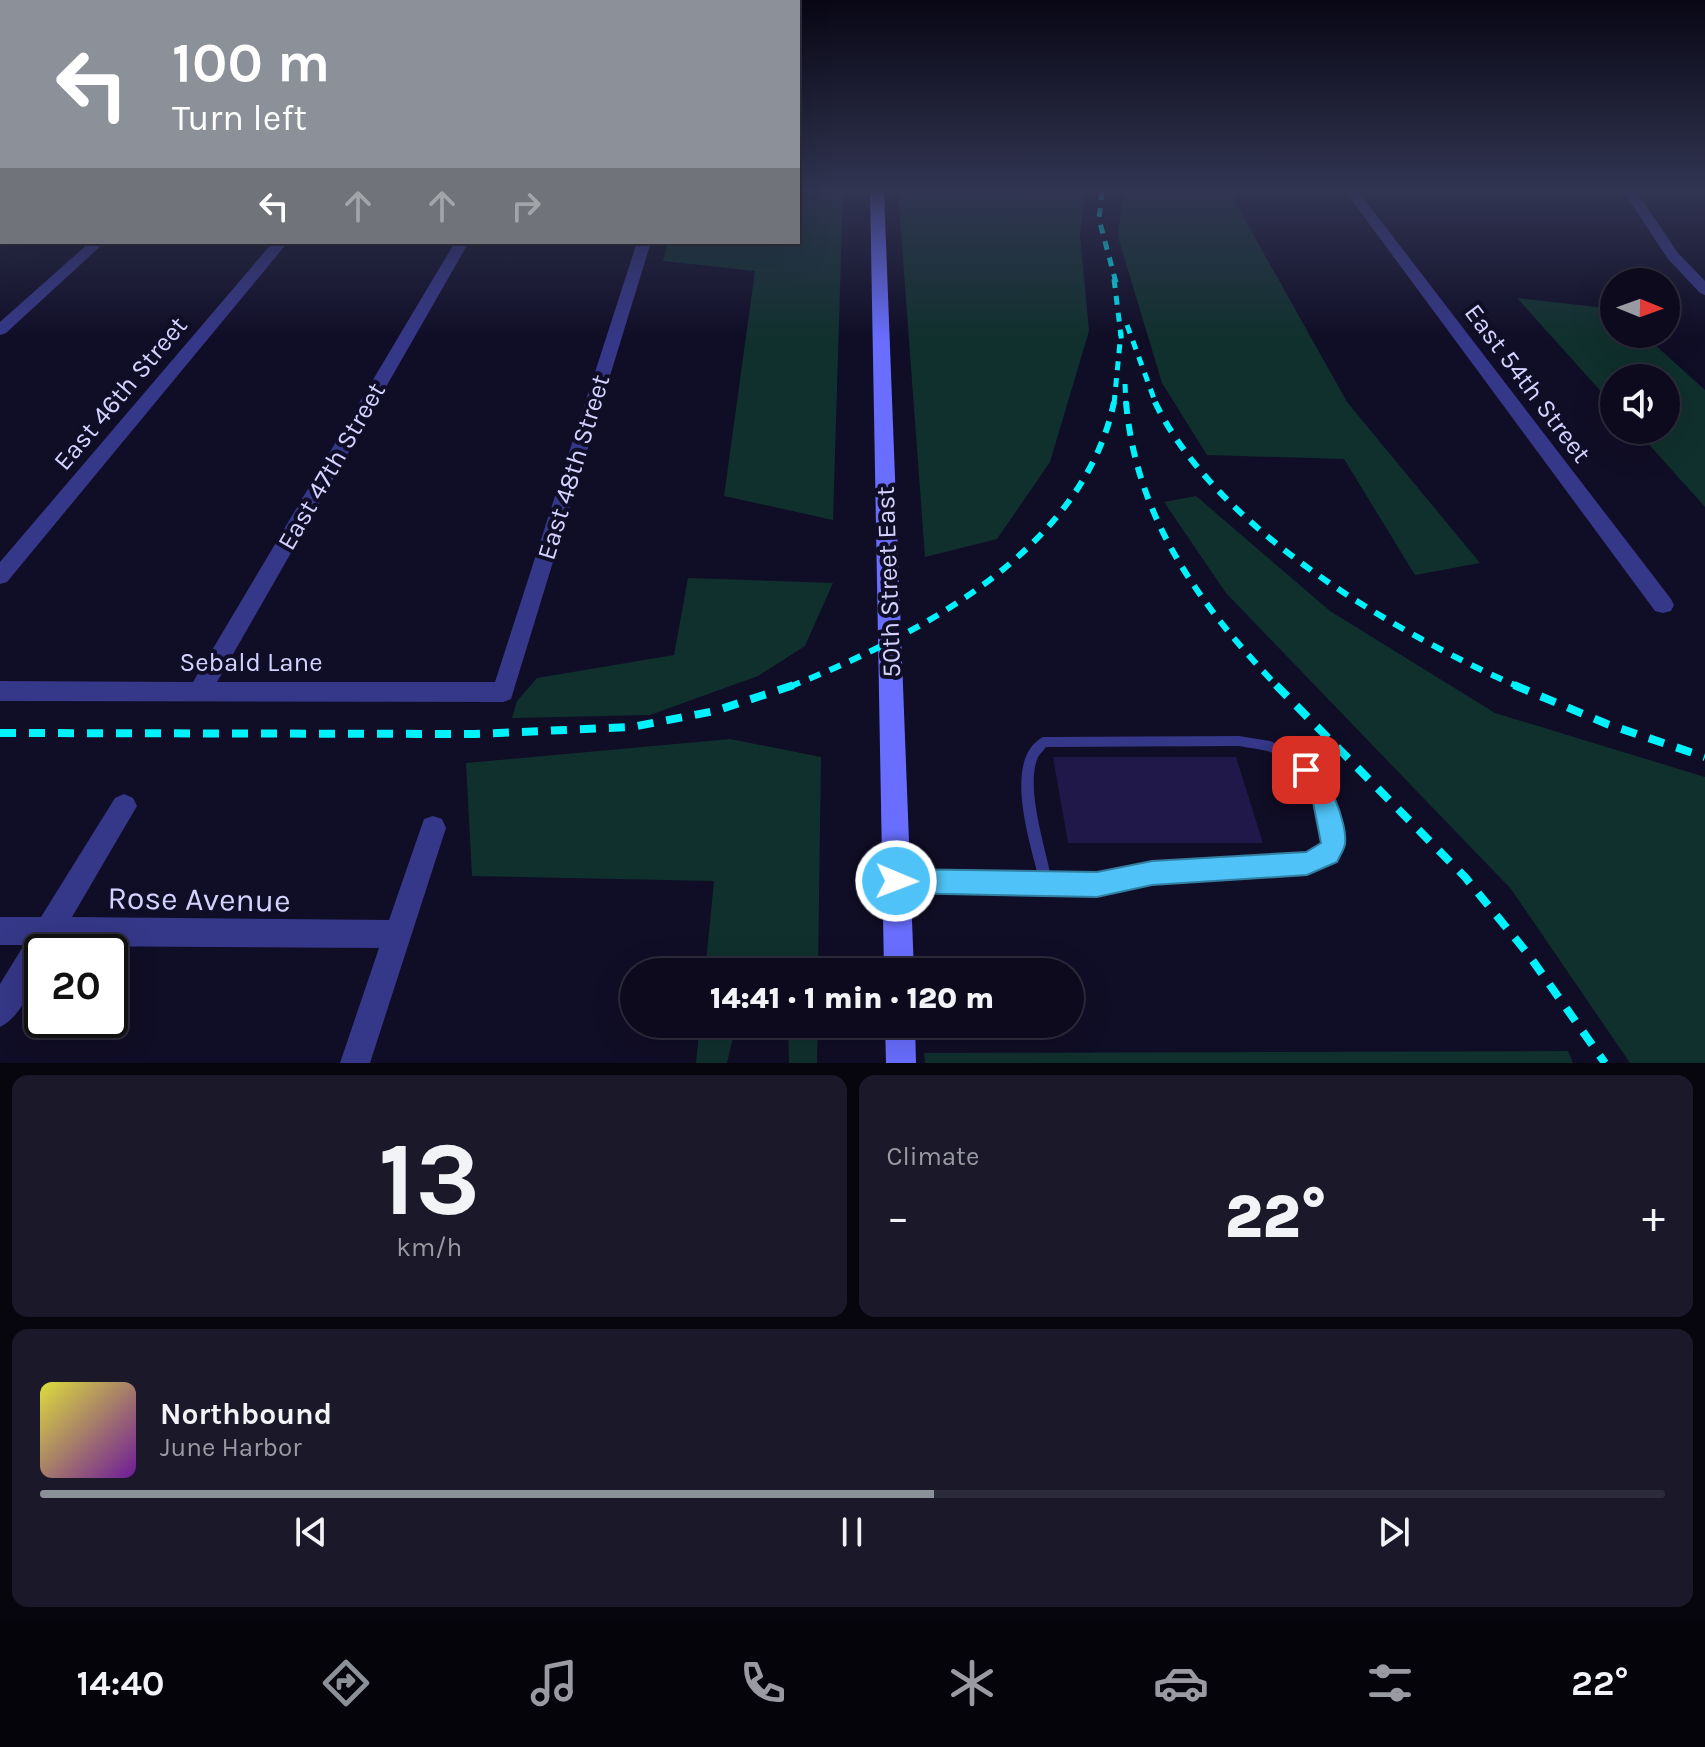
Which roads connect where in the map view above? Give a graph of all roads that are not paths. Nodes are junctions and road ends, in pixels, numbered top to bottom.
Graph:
1 (878, 241) edge
2 (1388, 241) edge
3 (1663, 241) edge
4 (96, 244) edge
5 (279, 244) edge
6 (461, 244) edge
7 (643, 244) edge
8 (1705, 290) edge
9 (0, 330) edge
10 (0, 576) edge
11 (1663, 605) dead end
12 (200, 690) junction
13 (0, 691) edge
14 (503, 692) joint
15 (124, 806) dead end
16 (433, 828) dead end
17 (896, 881) junction
18 (1046, 884) junction
19 (0, 931) edge
20 (48, 931) junction
21 (398, 934) junction
22 (899, 958) edge
23 (0, 1012) edge
24 (900, 1038) edge
25 (355, 1063) edge
26 (901, 1063) edge

1 - 17 street, 50th Street East
2 - 11 street, East 54th Street
3 - 8 street
4 - 9 street
5 - 10 street, East 46th Street
6 - 12 street, East 47th Street
7 - 14 street, East 48th Street
12 - 13 street, Sebald Lane
12 - 14 street, Sebald Lane
15 - 20 street
16 - 21 street
17 - 18 lane
17 - 22 street, 50th Street East
18 - 18 lane
19 - 20 street, Rose Avenue
20 - 21 street, Rose Avenue
20 - 23 street
21 - 25 street
24 - 26 street

